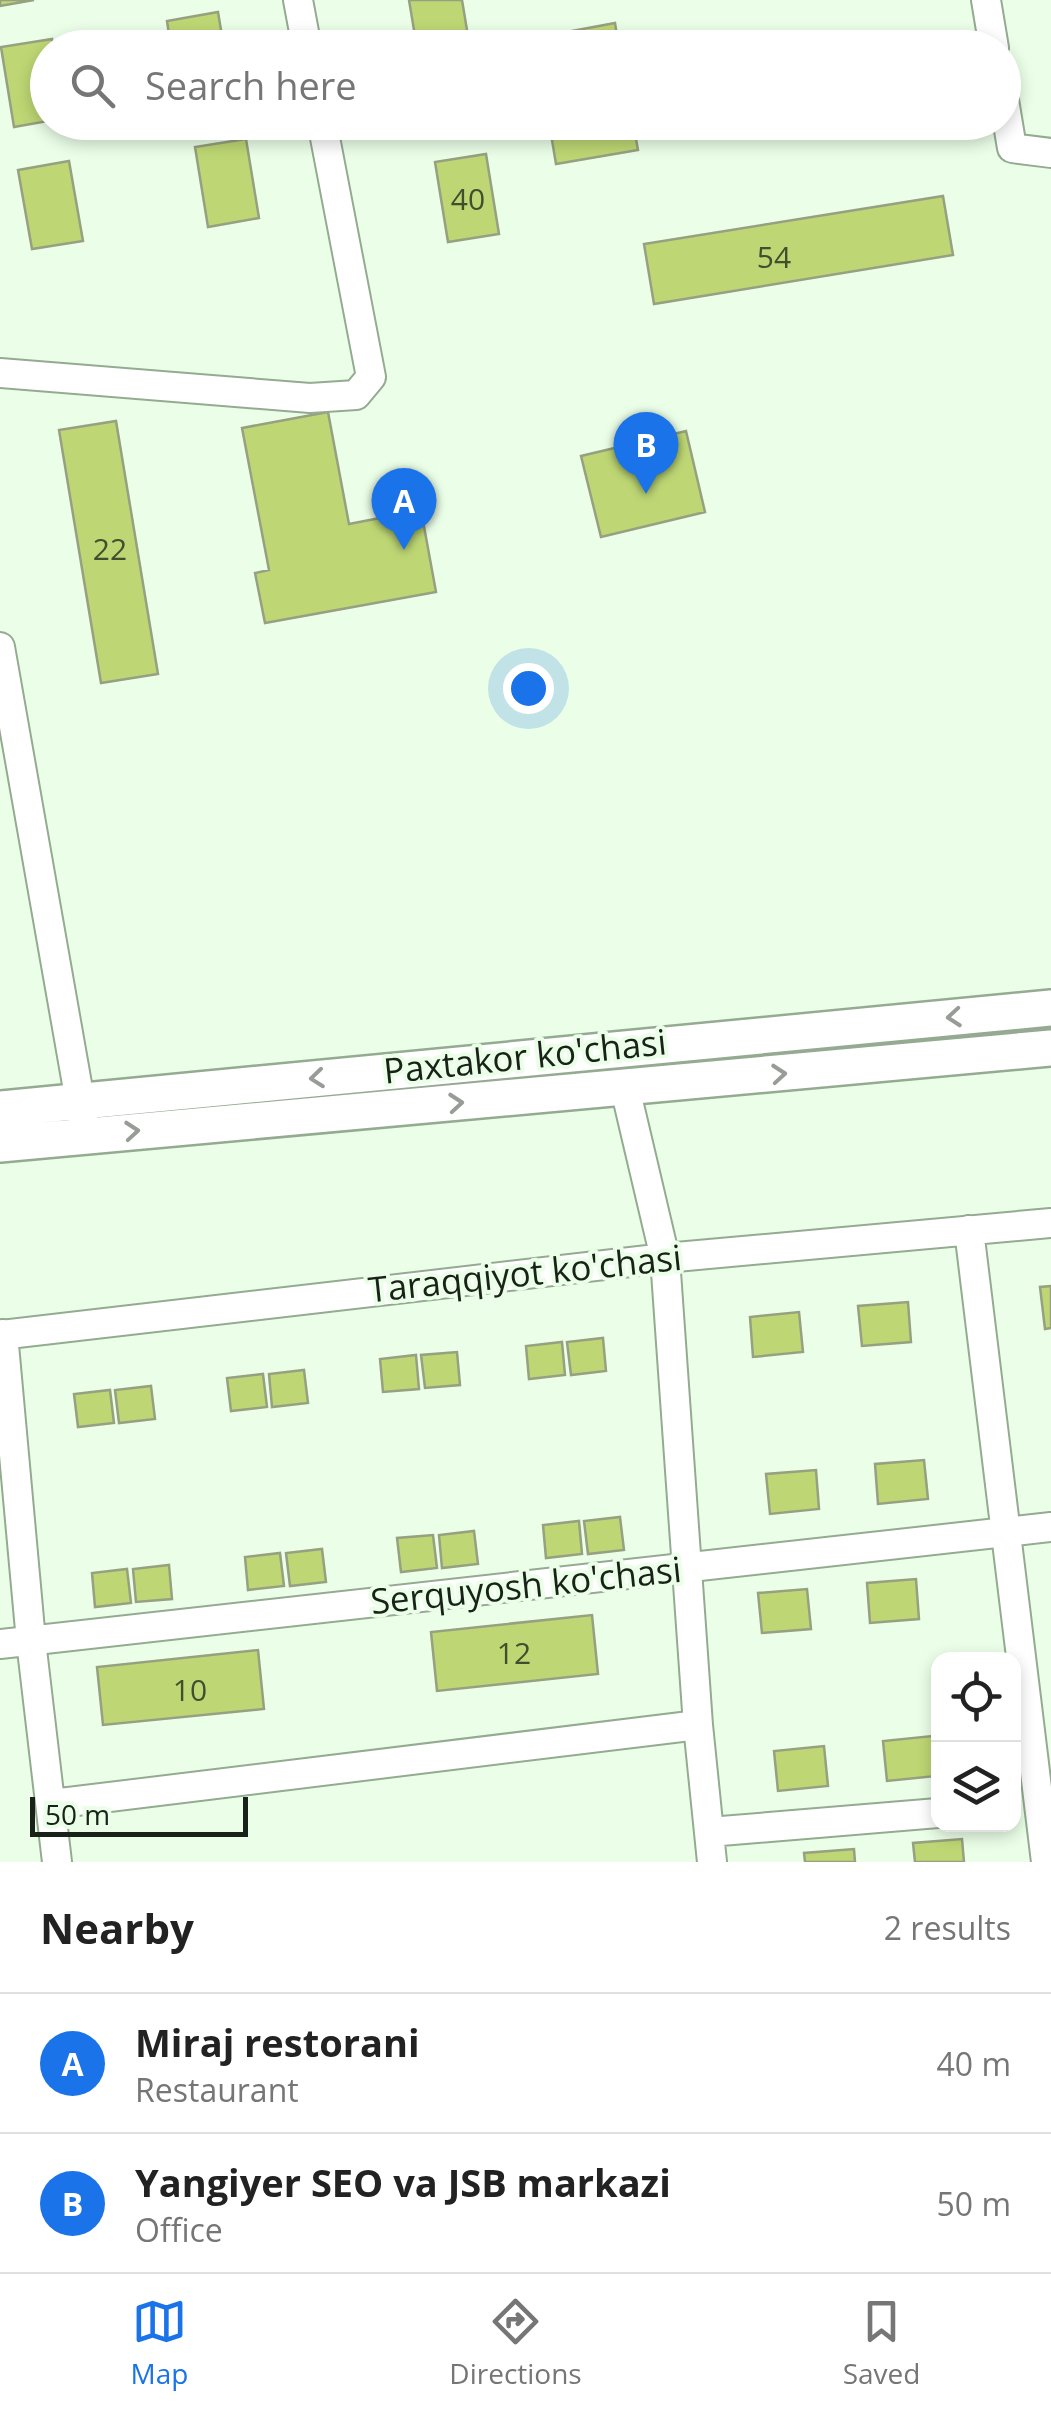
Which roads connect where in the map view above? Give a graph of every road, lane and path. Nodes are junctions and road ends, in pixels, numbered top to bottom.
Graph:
1 (298, 0) edge
2 (986, 0) edge
3 (304, 30) edge
4 (991, 30) edge
5 (325, 140) edge
6 (1011, 140) edge
7 (1051, 153) edge
8 (0, 373) edge
9 (0, 647) edge
10 (1051, 1008) edge
11 (1051, 1048) edge
12 (625, 1088) junction
13 (0, 1110) edge
14 (83, 1118) junction
15 (0, 1144) edge
16 (1051, 1223) edge
17 (969, 1230) junction
18 (664, 1258) junction
19 (2, 1334) edge
20 (1051, 1527) edge
21 (1004, 1533) junction
22 (685, 1568) junction
23 (31, 1641) junction
24 (0, 1644) edge
25 (698, 1725) junction
26 (52, 1804) junction
27 (1034, 1804) edge
28 (931, 1813) edge
29 (709, 1832) junction
30 (58, 1862) edge
31 (712, 1862) edge
32 (1046, 1862) edge

1 - 3 street
2 - 4 street
5 - 8 street
6 - 7 street
9 - 14 street
10 -> 14 main road, Paxtakor ko'chasi
12 -> 11 main road, Paxtakor ko'chasi
14 -> 12 main road, Paxtakor ko'chasi
12 - 18 street
13 - 14 main road, Paxtakor ko'chasi
14 - 15 main road, Paxtakor ko'chasi
16 - 17 street, Taraqqiyot ko'chasi
17 - 18 street, Taraqqiyot ko'chasi
17 - 21 street
18 - 19 street, Taraqqiyot ko'chasi
18 - 22 street
19 - 23 street
20 - 21 street, Serquyosh ko'chasi
21 - 22 street, Serquyosh ko'chasi
21 - 27 street
22 - 23 street, Serquyosh ko'chasi
22 - 25 street
23 - 24 street, Serquyosh ko'chasi
23 - 26 street
25 - 26 street
25 - 29 street
26 - 30 street
27 - 32 street
28 - 29 street
29 - 31 street

